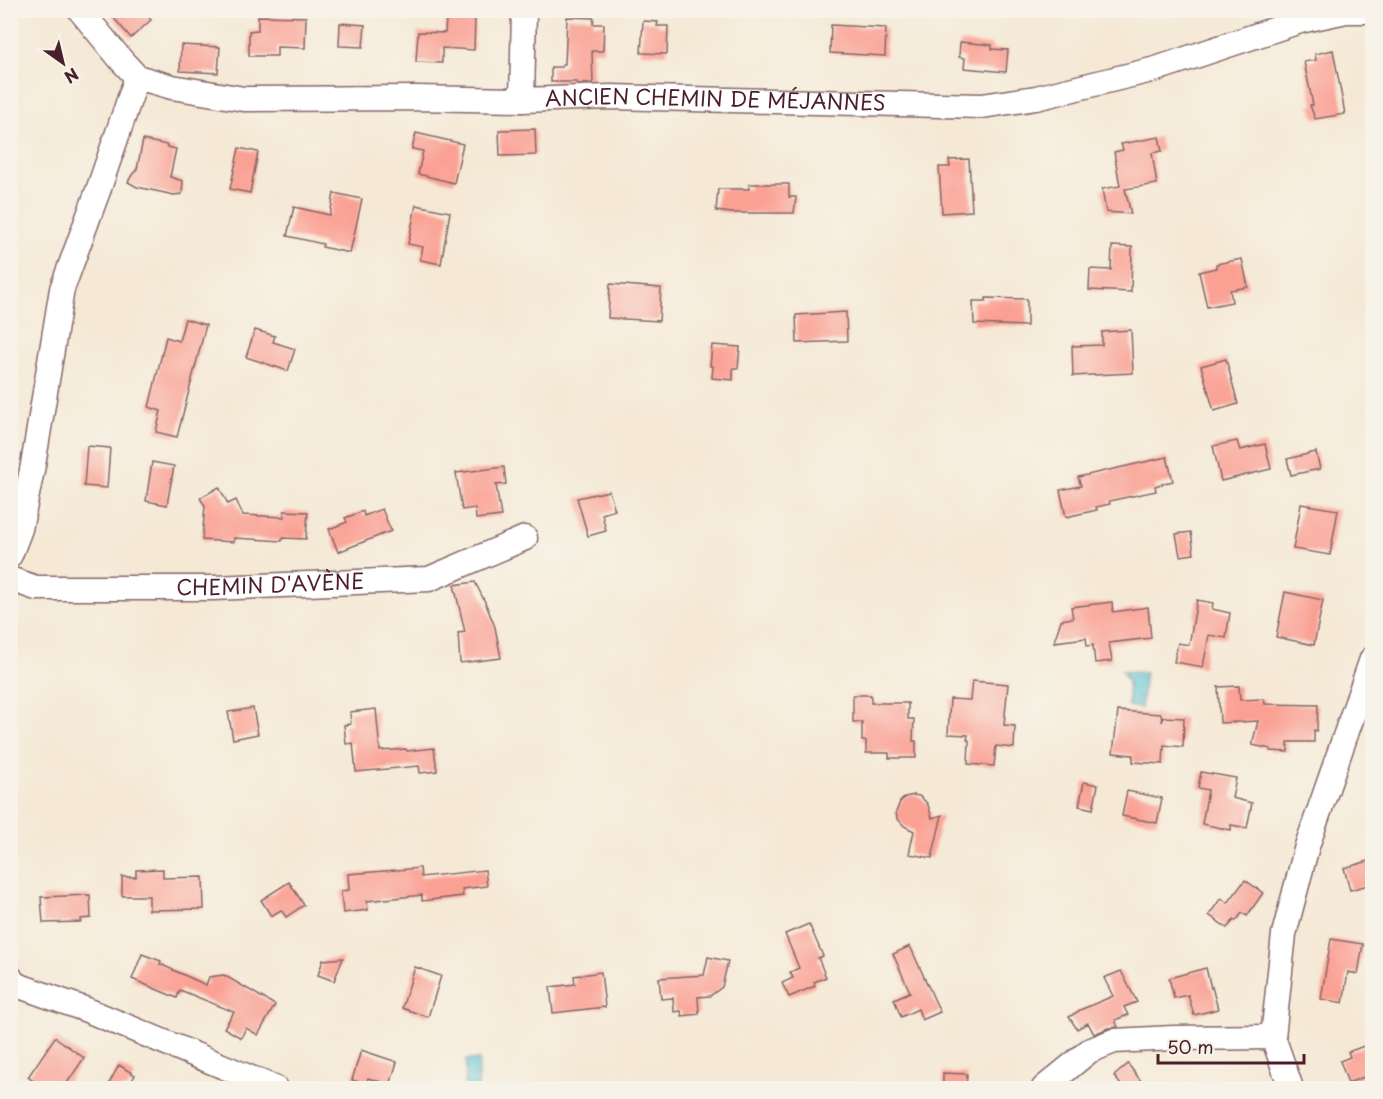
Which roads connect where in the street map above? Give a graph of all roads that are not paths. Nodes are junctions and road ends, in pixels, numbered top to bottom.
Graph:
1 (80, 10) edge
2 (524, 10) edge
3 (1372, 11) edge
4 (137, 76) junction
5 (522, 100) junction
6 (525, 538) dead end
7 (10, 555) edge
8 (10, 579) edge
9 (1372, 659) edge
10 (10, 977) edge
11 (1273, 1037) junction
12 (275, 1089) edge
13 (1044, 1089) edge
14 (1291, 1089) edge

1 - 4 street, ANCIEN CHEMIN DE MÉJANNES
2 - 5 street
3 - 5 street, ANCIEN CHEMIN DE MÉJANNES
4 - 5 street, ANCIEN CHEMIN DE MÉJANNES
4 - 7 street
6 - 8 street, CHEMIN D'AVÈNE
9 - 11 street
10 - 12 street
11 - 13 street
11 - 14 street

